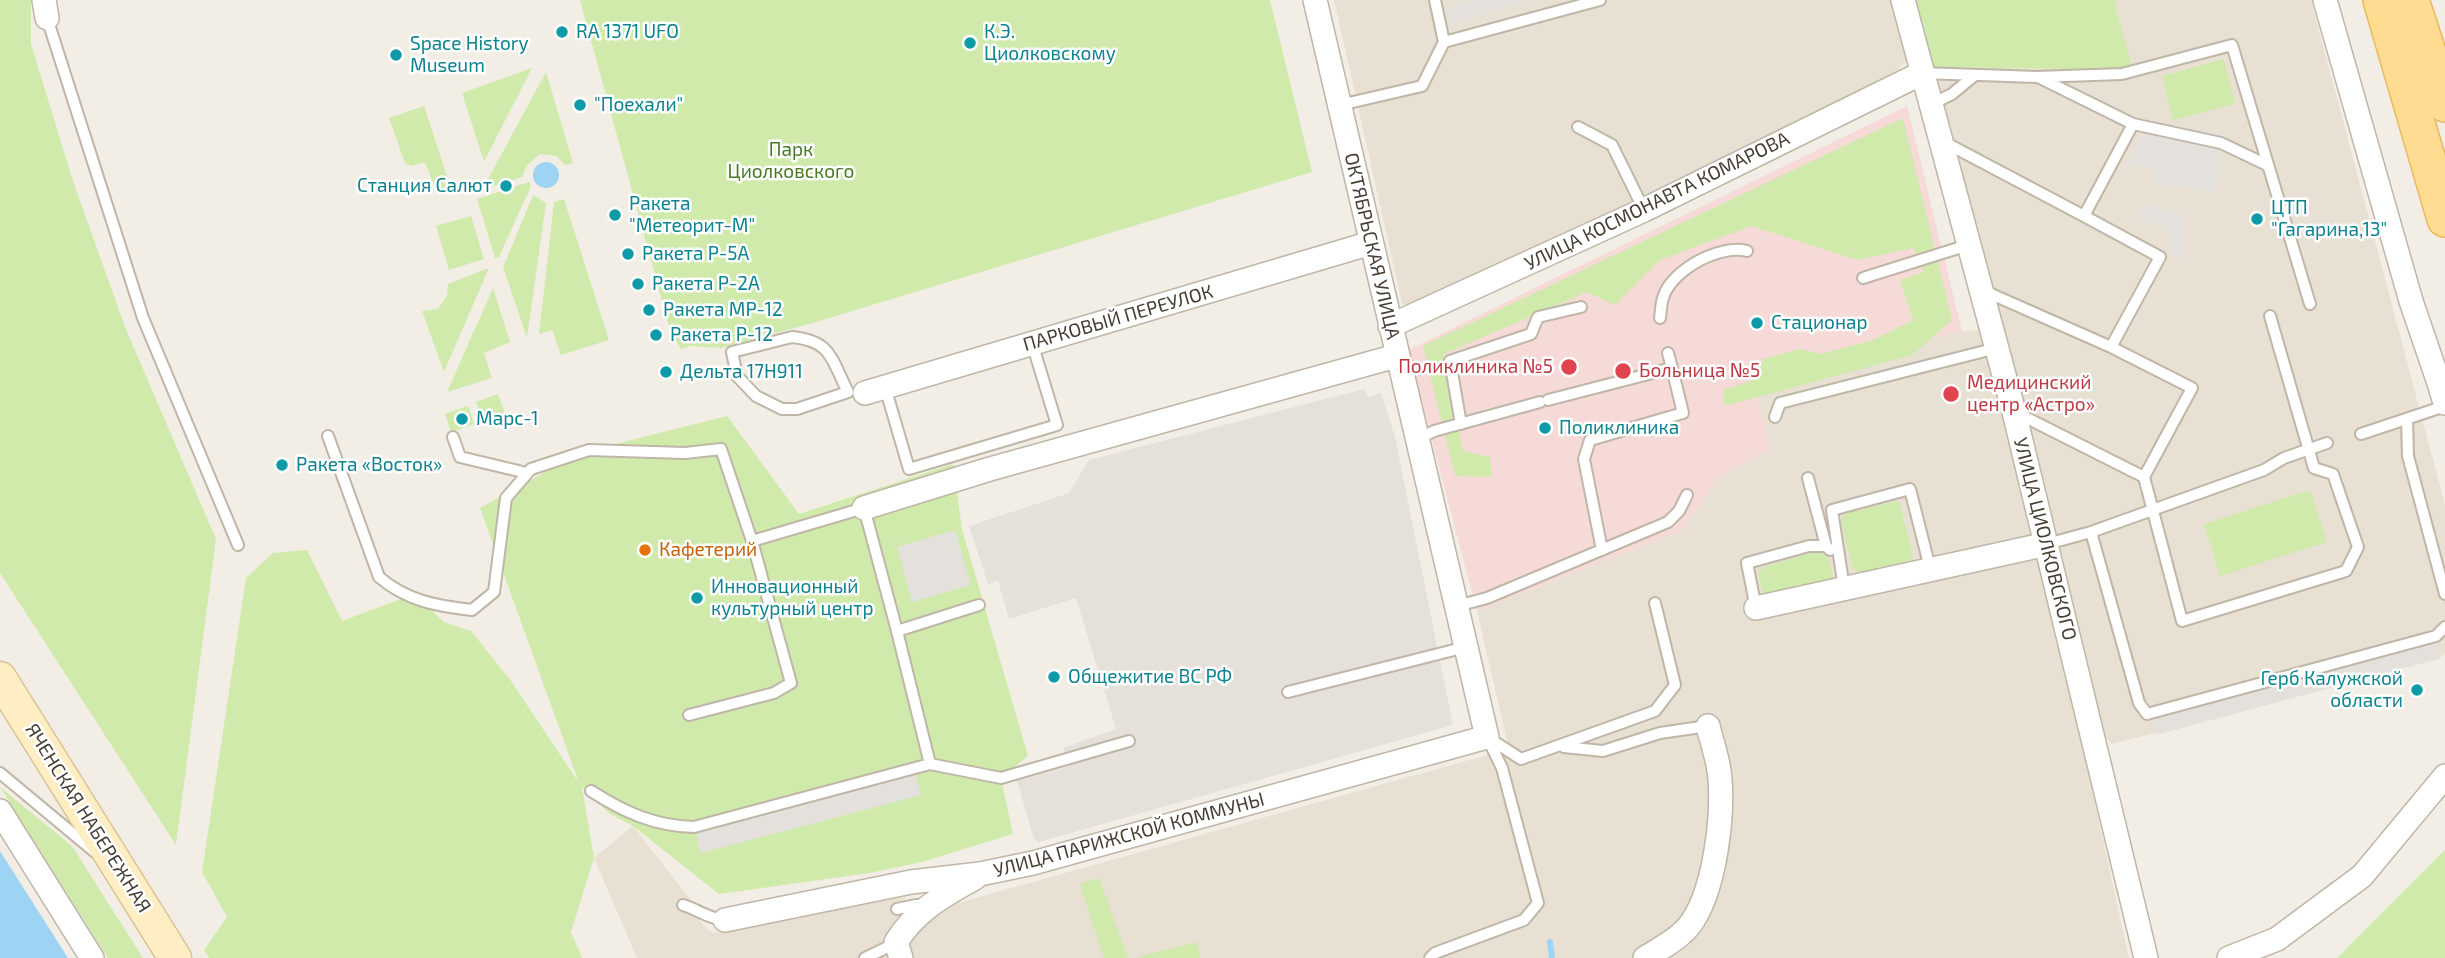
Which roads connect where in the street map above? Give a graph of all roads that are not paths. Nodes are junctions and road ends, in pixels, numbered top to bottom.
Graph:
1 (1314, 0) edge
2 (1435, 0) edge
3 (1600, 0) edge
4 (1903, 0) edge
5 (2325, 0) edge
6 (2381, 0) edge
7 (2412, 0) edge
8 (45, 9) edge
9 (1444, 42) junction
10 (1922, 73) junction
11 (1975, 75) junction
12 (2038, 77) junction
13 (2445, 104) edge
14 (1340, 105) junction
15 (1930, 105) junction
16 (2133, 124) junction
17 (1578, 127) dead end
18 (1938, 139) junction
19 (2267, 165) junction
20 (1644, 210) junction
21 (2084, 216) junction
22 (2445, 219) edge
23 (1371, 243) junction
24 (1968, 245) junction
25 (1747, 251) dead end
26 (1863, 278) dead end
27 (1979, 289) junction
28 (2310, 304) dead end
29 (1581, 307) dead end
30 (2270, 316) dead end
31 (1660, 317) dead end
32 (1390, 326) junction
33 (1032, 343) junction
34 (2110, 347) junction
35 (1997, 348) junction
36 (1668, 353) dead end
37 (1396, 356) junction
38 (1672, 368) junction
39 (2441, 379) edge
40 (866, 390) junction
41 (2445, 405) edge
42 (2014, 412) junction
43 (1775, 417) dead end
44 (2407, 419) junction
45 (1461, 424) junction
46 (2361, 433) dead end
47 (328, 436) dead end
48 (453, 437) dead end
49 (1418, 439) junction
50 (2327, 443) dead end
51 (2309, 449) junction
52 (527, 473) junction
53 (2144, 477) junction
54 (1808, 478) dead end
55 (1687, 495) dead end
56 (864, 508) junction
57 (2153, 509) junction
58 (2091, 532) junction
59 (752, 541) junction
60 (2047, 544) junction
61 (238, 545) dead end
62 (1826, 545) junction
63 (1602, 550) junction
64 (1837, 557) junction
65 (1930, 568) junction
66 (1844, 588) junction
67 (2445, 594) edge
68 (1655, 603) dead end
69 (979, 605) dead end
70 (1457, 606) junction
71 (1756, 608) joint
72 (2445, 627) edge
73 (897, 631) junction
74 (1466, 648) junction
75 (0, 678) edge
76 (1288, 692) dead end
77 (689, 715) dead end
78 (1708, 726) joint
79 (1487, 737) junction
80 (1129, 741) dead end
81 (1559, 747) junction
82 (930, 764) junction
83 (0, 773) edge
84 (2445, 777) edge
85 (592, 791) dead end
86 (0, 811) edge
87 (122, 873) junction
88 (981, 874) junction
89 (683, 905) dead end
90 (925, 907) junction
91 (897, 909) dead end
92 (725, 919) joint
93 (896, 953) edge
94 (92, 958) edge
95 (175, 958) edge
96 (865, 958) edge
97 (1430, 958) edge
98 (1645, 958) edge
99 (2146, 958) edge
100 (2229, 958) edge

1 - 14 street, ОКТЯБРЬСКАЯ УЛИЦА
2 - 9 lane
3 - 9 lane
4 - 10 street, УЛИЦА ЦИОЛКОВСКОГО
5 - 39 street
6 - 22 main road
7 - 13 main road
8 - 61 lane
9 - 14 lane
10 - 11 lane
10 - 15 street, УЛИЦА ЦИОЛКОВСКОГО
10 - 20 street, УЛИЦА КОСМОНАВТА КОМАРОВА
11 - 12 lane
11 - 15 lane
12 - 16 lane
12 - 19 lane
14 - 23 street, ОКТЯБРЬСКАЯ УЛИЦА
15 - 18 street, УЛИЦА ЦИОЛКОВСКОГО
16 - 19 lane
16 - 21 lane
17 - 20 lane
18 - 21 lane
18 - 24 street, УЛИЦА ЦИОЛКОВСКОГО
19 - 28 lane
20 - 32 street, УЛИЦА КОСМОНАВТА КОМАРОВА
21 - 34 lane
23 - 32 street, ОКТЯБРЬСКАЯ УЛИЦА
23 - 33 street, ПАРКОВЫЙ ПЕРЕУЛОК
24 - 26 lane
24 - 27 street, УЛИЦА ЦИОЛКОВСКОГО
25 - 31 lane
27 - 34 lane
27 - 35 street, УЛИЦА ЦИОЛКОВСКОГО
29 - 45 lane
30 - 51 lane
32 - 37 street, ОКТЯБРЬСКАЯ УЛИЦА
33 - 40 street, ПАРКОВЫЙ ПЕРЕУЛОК
33 - 40 lane
34 - 53 lane
35 - 42 street, УЛИЦА ЦИОЛКОВСКОГО
35 - 43 lane
36 - 38 lane
37 - 49 street, ОКТЯБРЬСКАЯ УЛИЦА
37 - 56 street
38 - 45 lane
38 - 63 lane
39 - 41 street
40 - 40 lane
41 - 44 lane
42 - 53 lane
42 - 60 street, УЛИЦА ЦИОЛКОВСКОГО
44 - 46 lane
44 - 67 lane
45 - 49 lane
47 - 52 lane
48 - 52 lane
49 - 70 street, ОКТЯБРЬСКАЯ УЛИЦА
50 - 51 lane
51 - 57 lane
51 - 57 lane
52 - 59 lane
53 - 57 lane
54 - 62 lane
55 - 63 lane
56 - 59 lane
56 - 73 lane
57 - 58 lane
58 - 60 lane
58 - 72 lane
59 - 77 lane
60 - 65 street
60 - 99 street, УЛИЦА ЦИОЛКОВСКОГО
62 - 64 lane
62 - 71 lane
63 - 70 lane
64 - 65 lane
64 - 66 lane
65 - 66 street
66 - 71 street
68 - 81 lane
69 - 73 lane
70 - 74 street, ОКТЯБРЬСКАЯ УЛИЦА
73 - 82 lane
74 - 76 lane
74 - 79 street, ОКТЯБРЬСКАЯ УЛИЦА
75 - 87 street, ЯЧЕНСКАЯ НАБЕРЕЖНАЯ
78 - 81 lane
78 - 98 street
79 - 81 lane
79 - 88 street, УЛИЦА ПАРИЖСКОЙ КОММУНЫ
79 - 97 lane
80 - 82 lane
82 - 85 lane
83 - 87 lane
84 - 100 street
86 - 94 street
87 - 95 street, ЯЧЕНСКАЯ НАБЕРЕЖНАЯ
88 - 90 street
88 - 92 street, УЛИЦА ПАРИЖСКОЙ КОММУНЫ
89 - 92 lane
90 - 91 lane
90 - 93 street
93 - 96 lane

